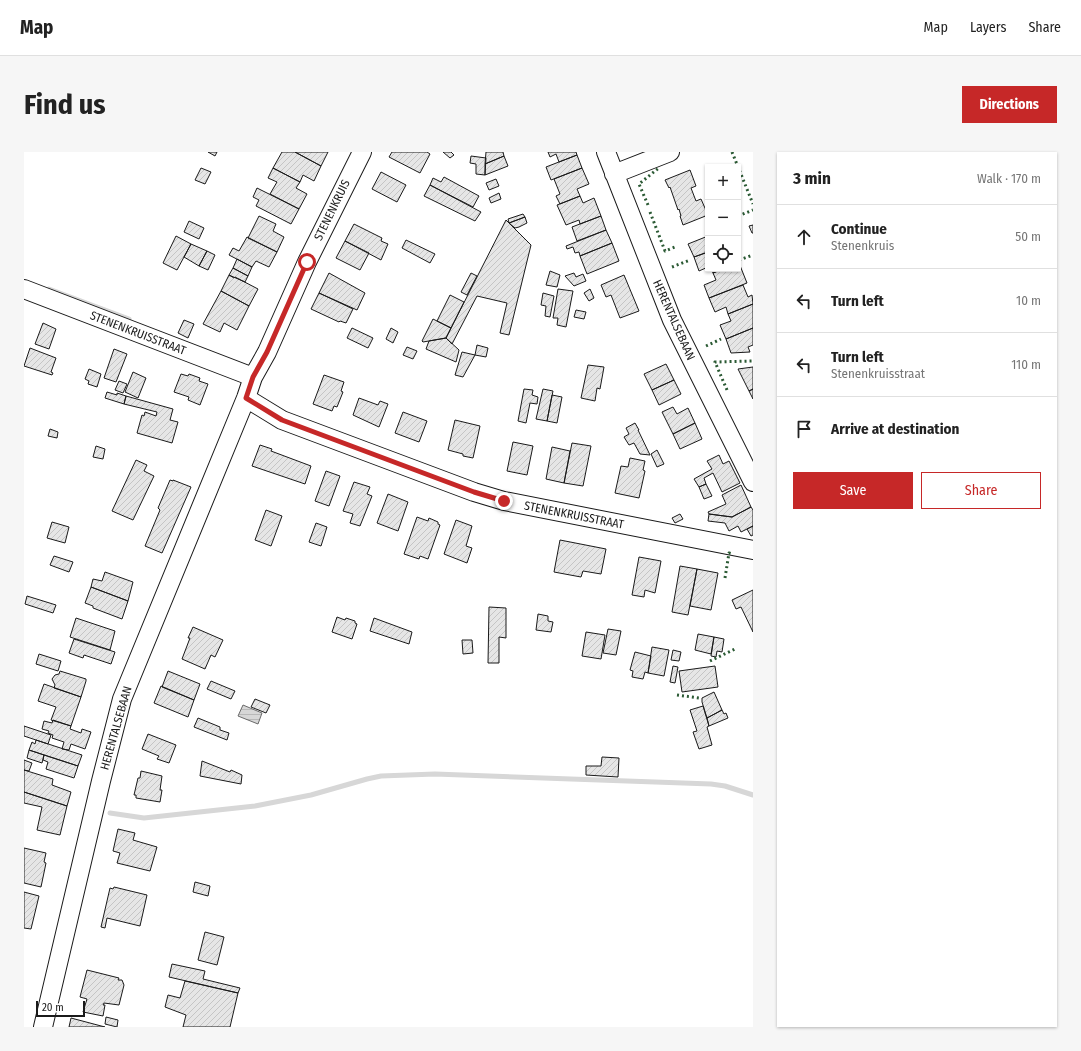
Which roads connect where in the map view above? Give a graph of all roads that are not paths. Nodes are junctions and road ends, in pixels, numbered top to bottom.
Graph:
1 (362, 152) edge
2 (606, 152) edge
3 (670, 152) edge
4 (614, 174) junction
5 (24, 289) edge
6 (253, 377) junction
7 (246, 398) junction
8 (753, 482) edge
9 (753, 550) edge
10 (43, 1027) edge

1 - 6 street, STENENKRUIS
2 - 4 street, HERENTALSEBAAN
3 - 4 street
4 - 8 street, HERENTALSEBAAN
5 - 6 street, STENENKRUISSTRAAT
6 - 7 street, STENENKRUIS
7 - 9 street, STENENKRUISSTRAAT
7 - 10 street, HERENTALSEBAAN

